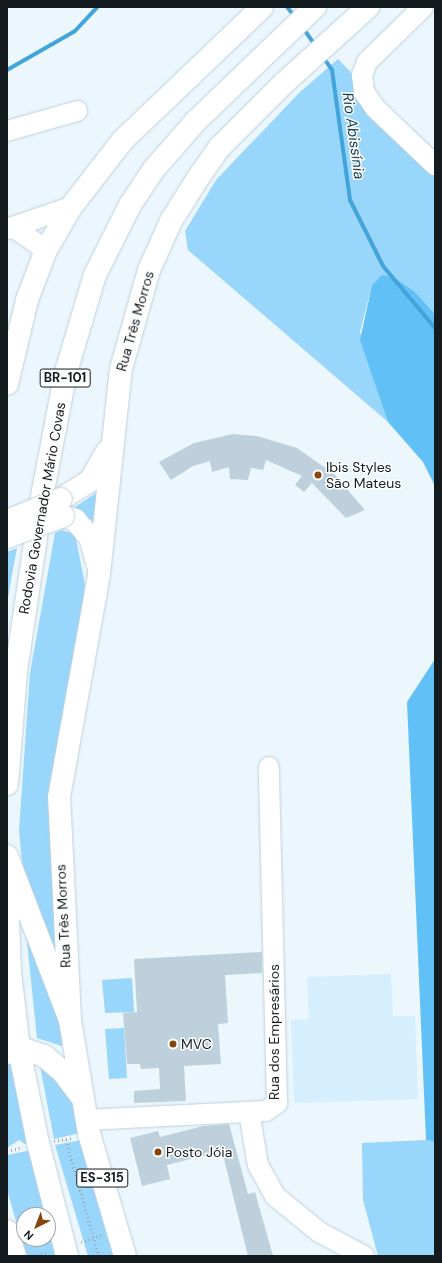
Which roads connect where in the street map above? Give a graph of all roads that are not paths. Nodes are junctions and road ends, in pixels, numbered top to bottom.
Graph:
1 (262, 7) edge
2 (316, 7) edge
3 (368, 7) edge
4 (423, 7) edge
5 (77, 111) dead end
6 (7, 131) edge
7 (435, 165) edge
8 (71, 207) junction
9 (10, 228) edge
10 (46, 250) junction
11 (7, 384) edge
12 (114, 435) junction
13 (62, 507) junction
14 (7, 522) edge
15 (7, 537) edge
16 (99, 574) junction
17 (269, 766) dead end
18 (7, 784) edge
19 (7, 856) edge
20 (7, 888) edge
21 (70, 1020) junction
22 (11, 1045) edge
23 (84, 1110) junction
24 (249, 1112) junction
25 (7, 1231) edge
26 (15, 1256) edge
27 (67, 1256) edge
28 (125, 1256) edge
29 (364, 1256) edge

1 - 8 main road
2 - 18 main road, Rodovia Governador Mário Covas / BR-101
3 - 12 main road, Rua Três Morros
4 - 7 street
5 - 6 street
8 - 9 street
8 - 10 main road
9 - 10 street
10 - 11 main road
12 - 13 main road
12 - 16 main road, Rua Três Morros
13 - 14 main road, bridge
13 - 15 main road, bridge
13 - 16 main road, Rua Três Morros
16 - 21 main road, Rua Três Morros
17 - 24 street, Rua dos Empresários
19 - 21 main road
20 - 22 main road
21 - 23 main road, Rua Três Morros
22 - 23 main road
22 - 27 main road
23 - 24 street, Rua dos Empresários
23 - 28 main road, Rua Três Morros / ES-315
24 - 29 street
25 - 26 main road

